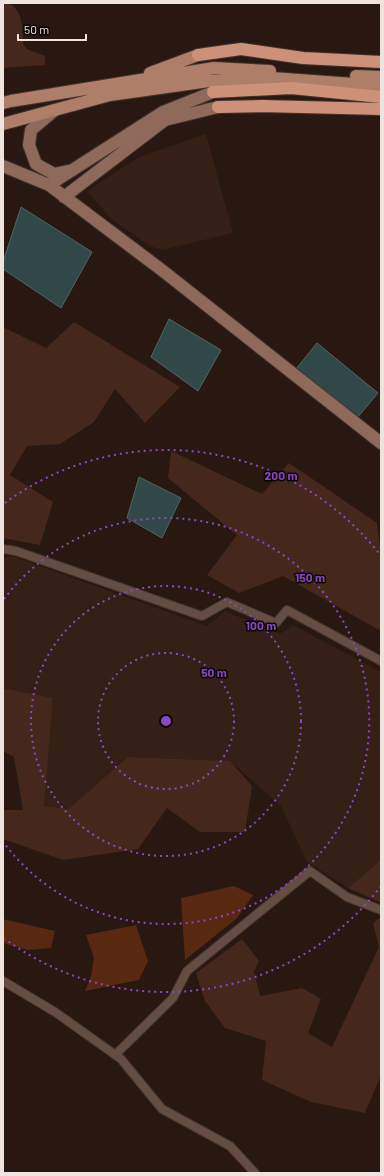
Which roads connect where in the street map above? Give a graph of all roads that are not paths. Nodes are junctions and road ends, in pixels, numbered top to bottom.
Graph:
1 (198, 55) joint
2 (381, 62) edge
3 (381, 77) edge
4 (126, 82) junction
5 (381, 86) edge
6 (213, 92) joint
7 (381, 97) edge
8 (3, 104) edge
9 (218, 107) joint
10 (381, 109) edge
11 (55, 110) junction
12 (3, 124) edge
13 (3, 166) edge
14 (73, 170) junction
15 (49, 185) junction
16 (64, 196) junction
17 (381, 443) edge
18 (3, 549) edge
19 (381, 661) edge
20 (381, 910) edge
21 (3, 981) edge
22 (115, 1054) junction
23 (255, 1173) edge

1 - 2 highway
1 - 4 main road
3 - 4 main road
4 - 8 main road
5 - 11 main road
6 - 7 highway
6 - 14 main road
9 - 10 highway
9 - 16 main road
11 - 12 main road
11 - 14 main road
13 - 15 main road
14 - 15 main road
15 - 16 main road
16 - 17 main road
18 - 19 street
20 - 22 street
21 - 22 street
22 - 23 street

